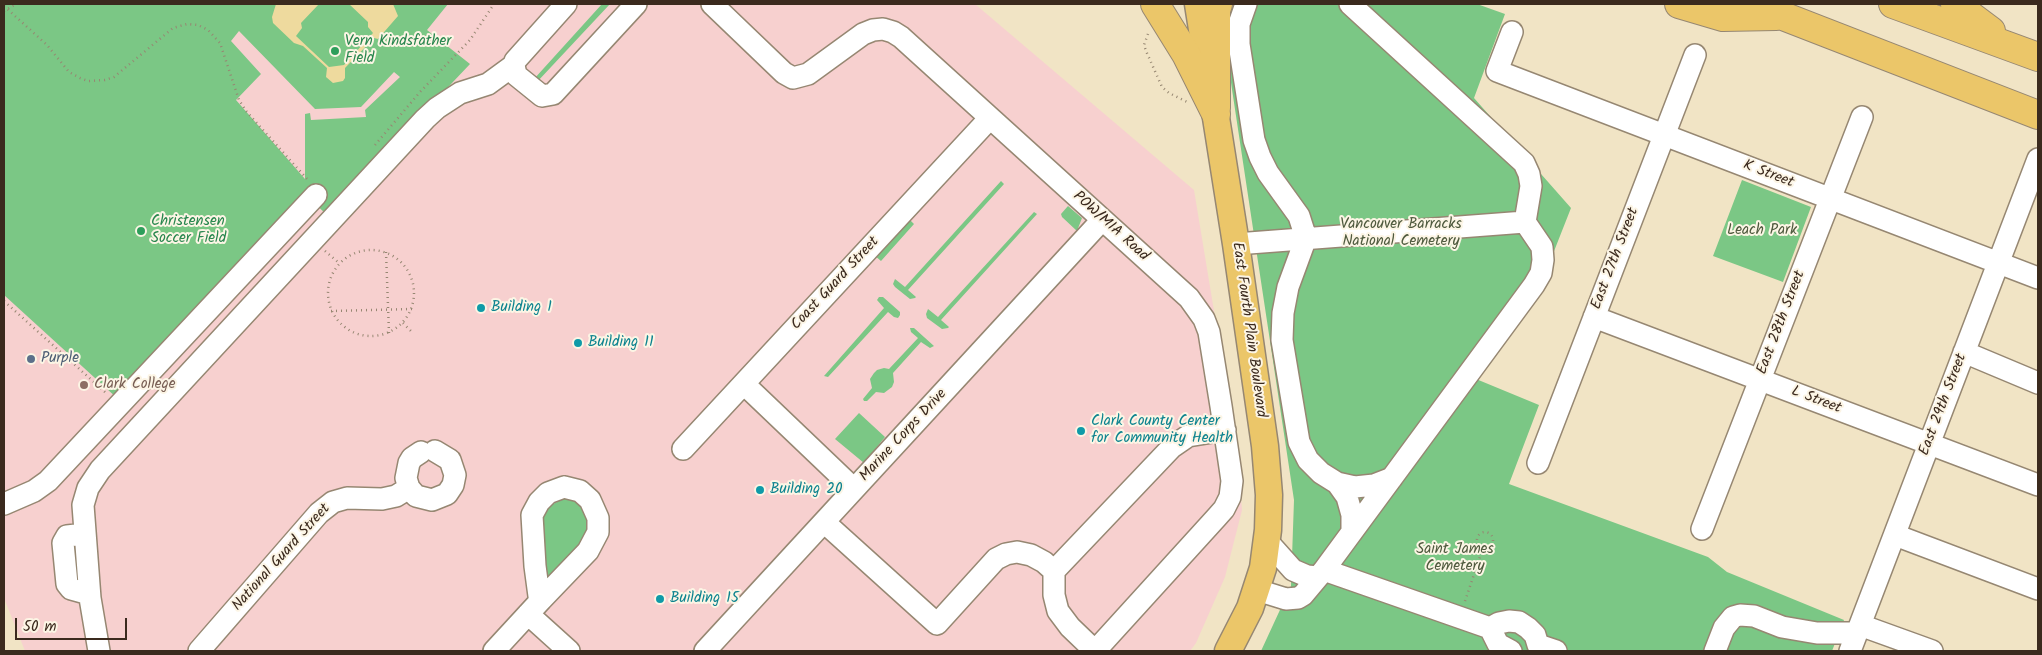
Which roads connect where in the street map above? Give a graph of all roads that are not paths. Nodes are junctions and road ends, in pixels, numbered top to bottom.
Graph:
1 (566, 4) edge
2 (636, 4) edge
3 (712, 4) edge
4 (1155, 4) edge
5 (1198, 4) edge
6 (1218, 4) edge
7 (1246, 4) edge
8 (1350, 4) edge
9 (1679, 4) edge
10 (1752, 4) edge
11 (1893, 4) edge
12 (1955, 4) edge
13 (1785, 16) junction
14 (1512, 32) dead end
15 (2011, 47) junction
16 (1695, 55) dead end
17 (2038, 57) edge
18 (514, 66) junction
19 (1216, 114) junction
20 (2038, 115) edge
21 (1862, 117) dead end
22 (990, 118) junction
23 (1664, 135) junction
24 (2038, 159) edge
25 (316, 195) road end
26 (1831, 199) junction
27 (1102, 220) junction
28 (1525, 222) junction
29 (1306, 238) junction
30 (1236, 244) junction
31 (1999, 263) junction
32 (2038, 278) edge
33 (1594, 317) junction
34 (1964, 352) junction
35 (1760, 380) junction
36 (2038, 382) edge
37 (744, 384) junction
38 (1224, 430) junction
39 (1929, 444) junction
40 (683, 449) dead end
41 (1538, 463) dead end
42 (1392, 478) junction
43 (1337, 483) junction
44 (2038, 485) edge
45 (409, 488) junction
46 (854, 489) junction
47 (4, 504) edge
48 (824, 522) junction
49 (1702, 529) dead end
50 (1352, 532) junction
51 (1894, 535) junction
52 (1267, 542) junction
53 (1054, 571) junction
54 (1321, 573) junction
55 (2038, 589) edge
56 (1257, 590) junction
57 (535, 607) junction
58 (1490, 628) junction
59 (1856, 636) edge
60 (1540, 649) edge
61 (99, 651) edge
62 (199, 651) edge
63 (494, 651) edge
64 (569, 651) edge
65 (707, 651) edge
66 (1095, 651) edge
67 (1228, 651) edge
68 (1512, 651) edge
69 (1715, 651) edge
70 (1932, 651) edge

1 - 18 street
2 - 18 street
3 - 22 street, POW/MIA Road
4 - 19 highway
5 - 19 main road, East Fourth Plain Boulevard
6 - 19 highway
7 - 29 street
8 - 28 street
9 - 13 highway
10 - 13 highway
11 - 15 highway
12 - 15 highway
13 - 20 highway
14 - 23 street, K Street
15 - 17 highway
16 - 23 street, East 27th Street
18 - 61 street
19 - 30 main road, East Fourth Plain Boulevard
21 - 26 street, East 28th Street
22 - 27 street, POW/MIA Road
22 - 37 street, Coast Guard Street
23 - 26 street, K Street
23 - 33 street, East 27th Street
24 - 31 street, East 29th Street
25 - 47 street
26 - 31 street, K Street
26 - 35 street, East 28th Street
27 - 38 street, POW/MIA Road
27 - 46 street, Marine Corps Drive
28 - 29 street
28 - 42 street
29 - 30 street
29 - 43 street
30 - 52 main road, East Fourth Plain Boulevard
31 - 32 street, K Street
31 - 34 street, East 29th Street
33 - 35 street, L Street
33 - 41 street, East 27th Street
34 - 36 street
34 - 39 street, East 29th Street
35 - 39 street, L Street
35 - 49 street, East 28th Street
37 - 40 street, Coast Guard Street
37 - 46 street
38 - 53 street
38 - 66 street, POW/MIA Road
39 - 44 street, L Street
39 - 51 street, East 29th Street
42 - 43 street
42 - 50 street
43 - 50 street
45 - 45 street
45 - 62 street, National Guard Street
46 - 48 street, Marine Corps Drive
48 - 53 street
48 - 65 street, Marine Corps Drive
50 - 54 street
51 - 55 street
51 - 59 street, East 29th Street
52 - 54 street
52 - 56 main road, East Fourth Plain Boulevard
53 - 66 street
54 - 56 street
54 - 58 street
56 - 67 main road, East Fourth Plain Boulevard
57 - 57 street
57 - 63 street
57 - 64 street
58 - 60 street
58 - 68 street
59 - 69 street
59 - 70 street

